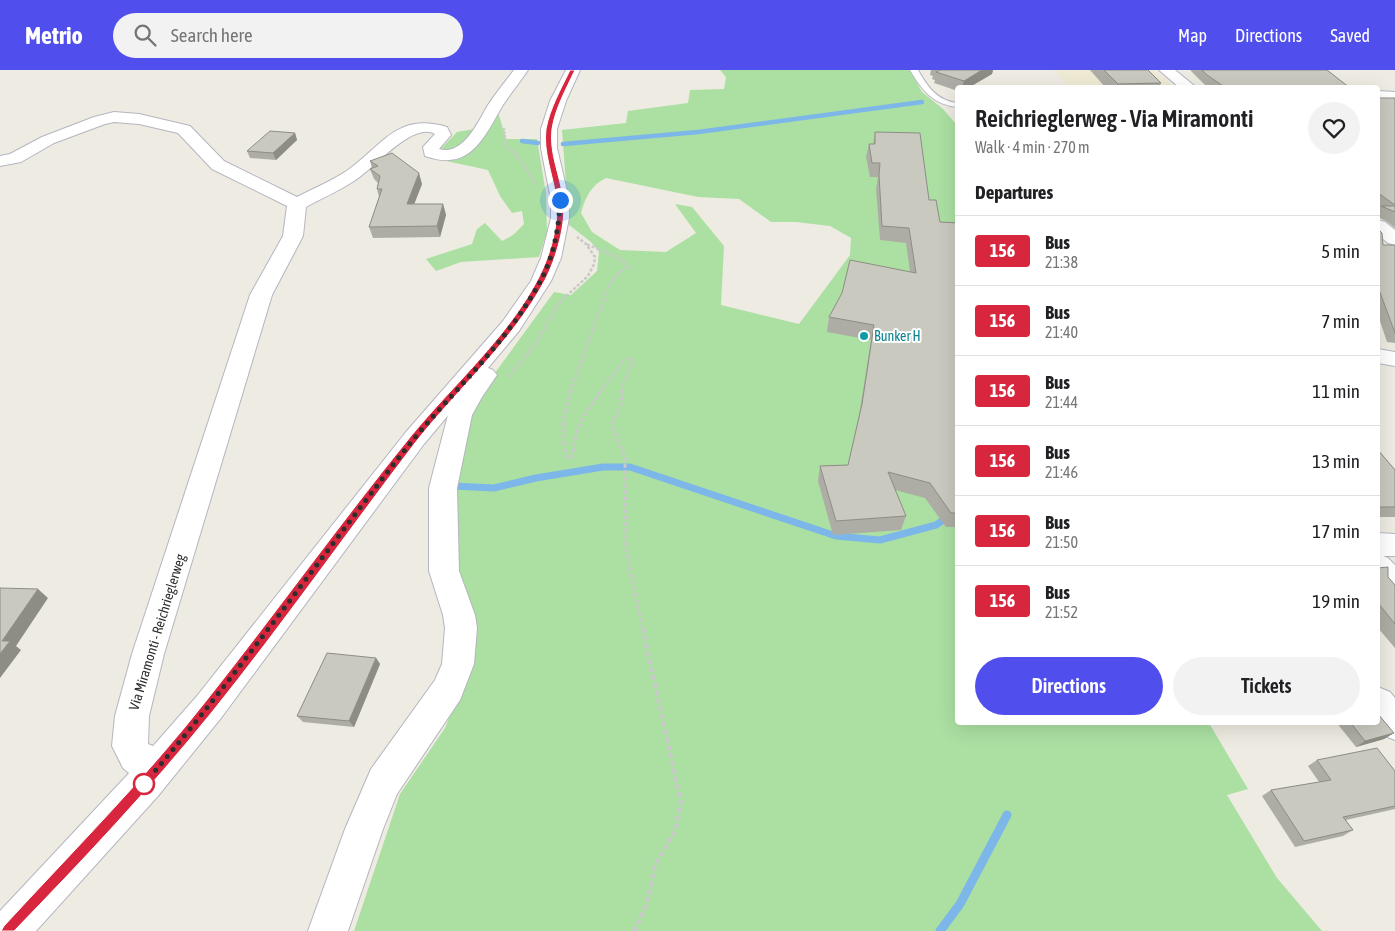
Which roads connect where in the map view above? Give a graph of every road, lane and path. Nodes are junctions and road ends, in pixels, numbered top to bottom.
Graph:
1 (521, 70) edge
2 (573, 70) edge
3 (914, 70) edge
4 (1166, 70) edge
5 (1186, 85) edge
6 (1380, 96) edge
7 (1395, 96) edge
8 (497, 104) junction
9 (955, 105) edge
10 (0, 161) edge
11 (532, 179) dead end
12 (297, 204) junction
13 (1380, 228) edge
14 (1395, 239) edge
15 (1380, 246) edge
16 (1395, 246) edge
17 (1380, 356) edge
18 (1395, 358) edge
19 (474, 370) junction
20 (504, 382) dead end
21 (1380, 544) edge
22 (1395, 545) edge
23 (1380, 560) edge
24 (1395, 560) edge
25 (1380, 568) edge
26 (1395, 585) edge
27 (1380, 705) edge
28 (1395, 724) edge
29 (159, 766) junction
30 (9, 931) edge
31 (328, 931) edge
32 (634, 931) edge

1 - 8 street
2 - 19 street
3 - 9 lane
4 - 5 street
6 - 7 street
8 - 11 path
8 - 12 street
10 - 12 street
12 - 29 street, Via Miramonti - Reichrieglerweg
13 - 14 street
15 - 16 street
17 - 18 street
19 - 29 street
19 - 31 street
20 - 32 path
21 - 22 street
23 - 24 street
25 - 26 street
27 - 28 street
29 - 30 street

